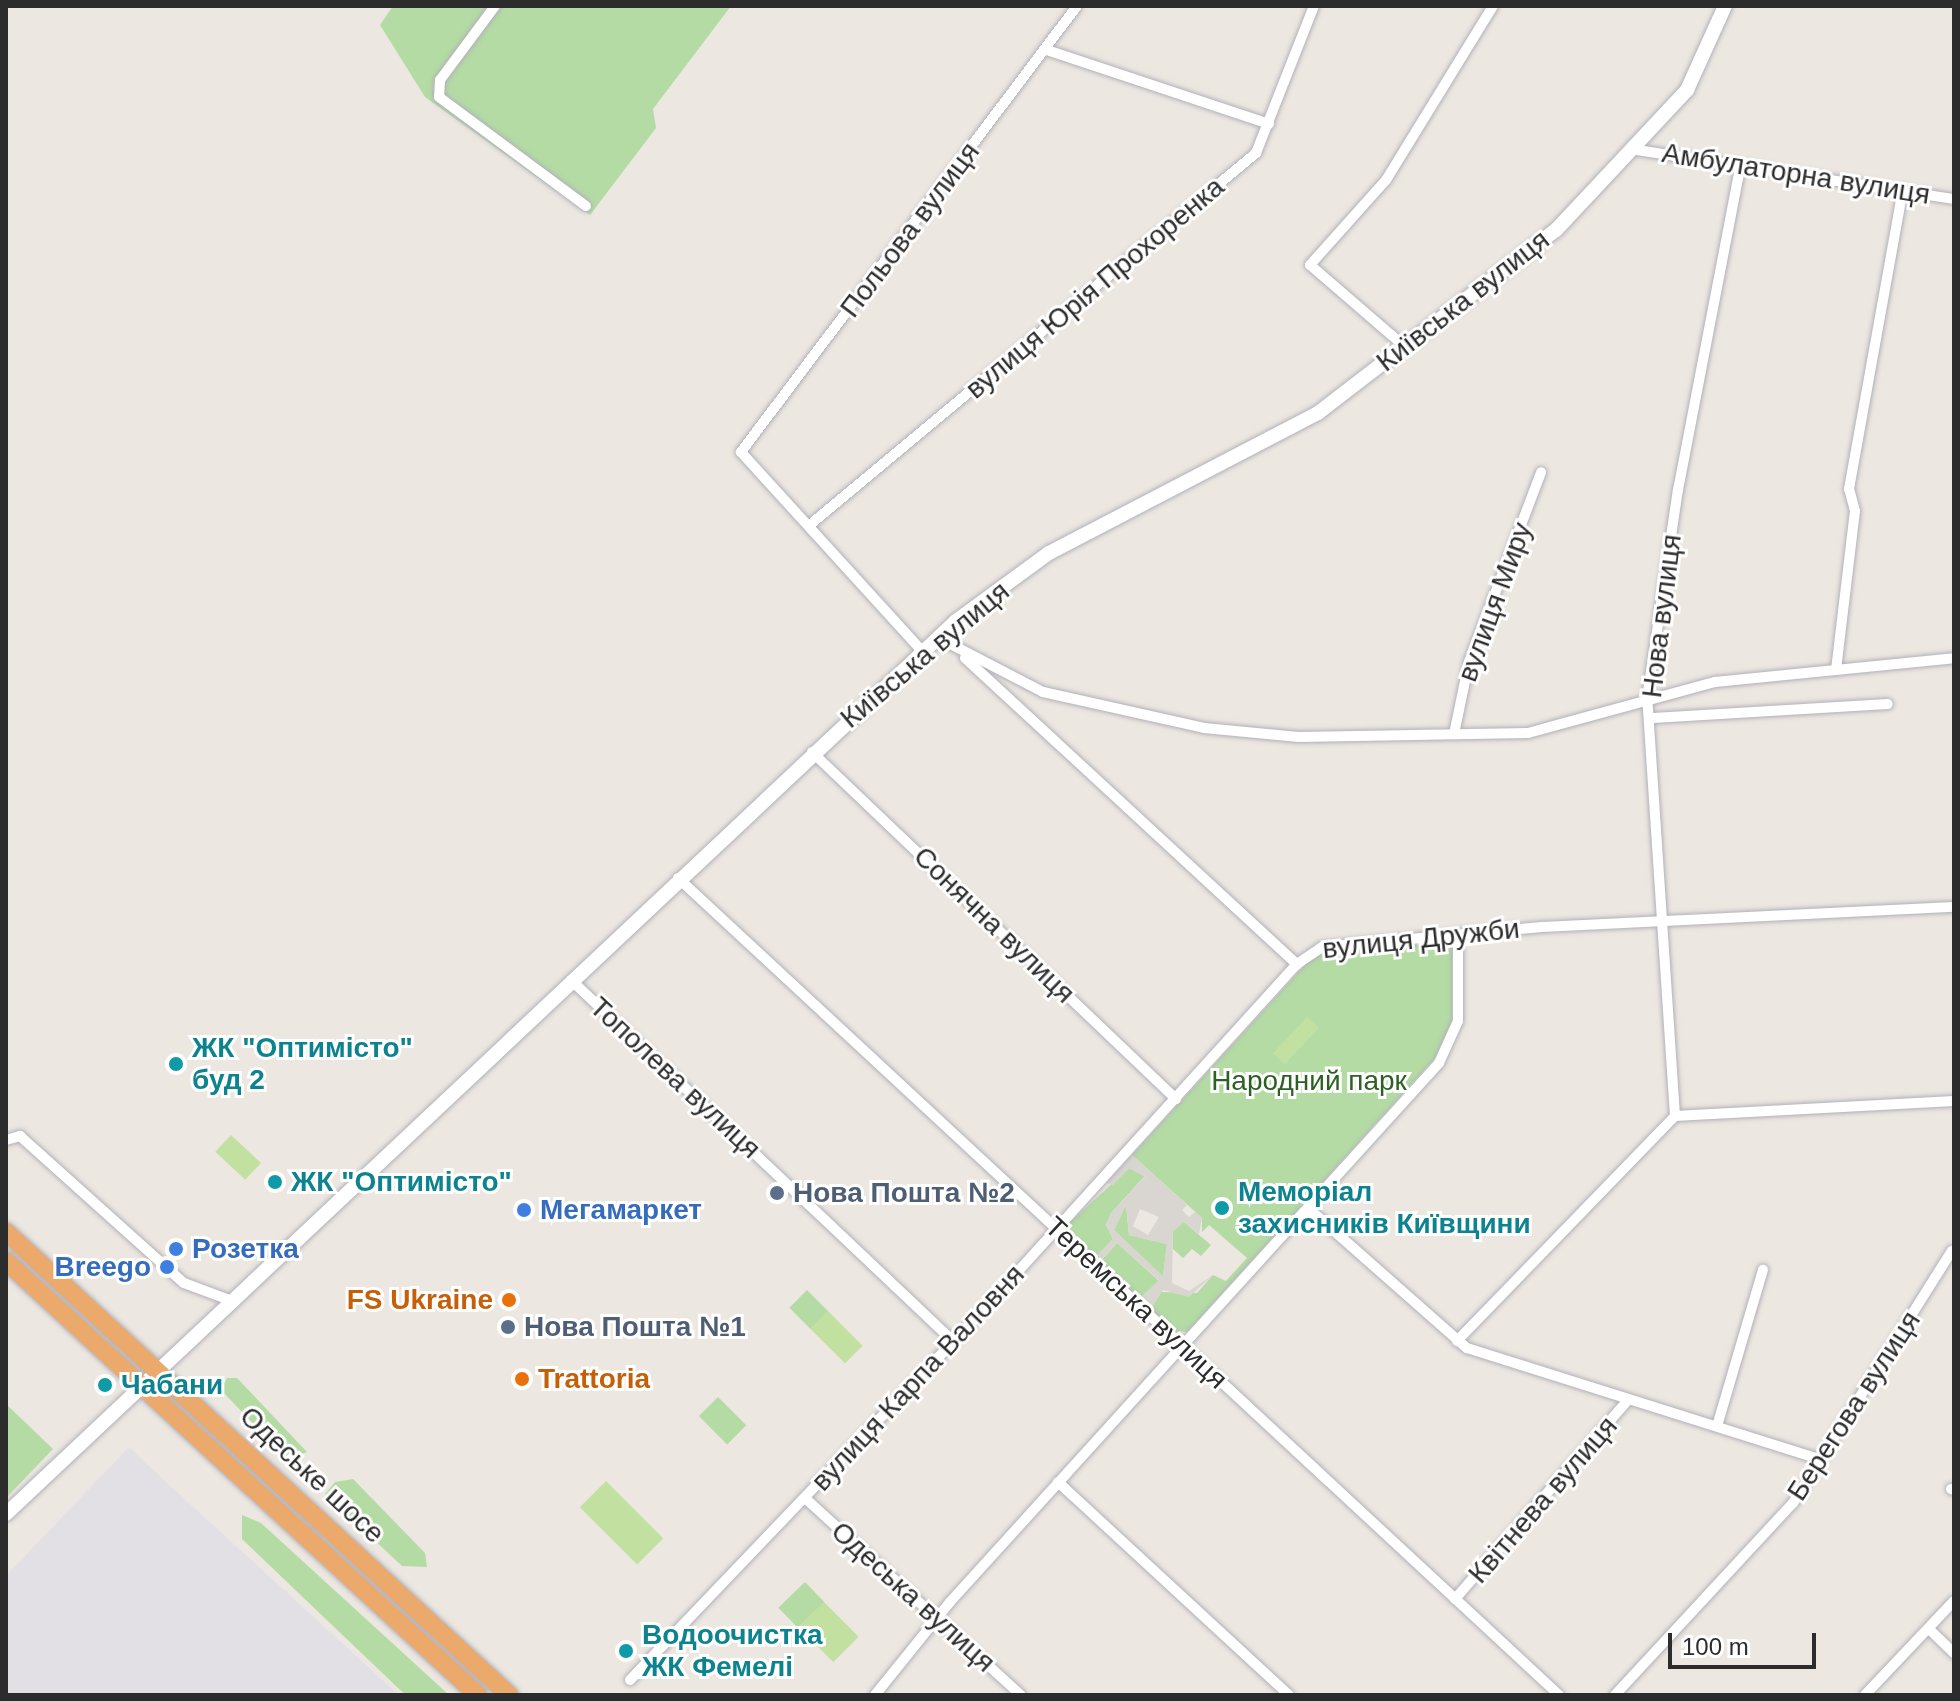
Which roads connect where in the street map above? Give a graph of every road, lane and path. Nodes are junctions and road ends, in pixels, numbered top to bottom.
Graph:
1 (495, 6) edge
2 (1077, 6) edge
3 (1314, 6) edge
4 (1493, 6) edge
5 (1725, 6) edge
6 (1047, 50) junction
7 (1269, 124) junction
8 (1637, 150) junction
9 (1740, 169) junction
10 (1903, 190) junction
11 (1954, 199) edge
12 (586, 206) dead end
13 (1404, 346) junction
14 (1541, 472) dead end
15 (812, 523) junction
16 (937, 637) junction
17 (922, 651) junction
18 (965, 658) junction
19 (1954, 658) edge
20 (1836, 670) junction
21 (1647, 699) junction
22 (1888, 704) dead end
23 (1653, 718) junction
24 (1454, 734) junction
25 (812, 752) junction
26 (678, 878) junction
27 (1954, 907) edge
28 (1663, 922) junction
29 (1458, 936) junction
30 (1297, 964) junction
31 (571, 980) junction
32 (1176, 1099) junction
33 (1954, 1101) edge
34 (1675, 1116) junction
35 (6, 1140) edge
36 (1308, 1208) junction
37 (1057, 1229) junction
38 (6, 1232) edge
39 (1952, 1251) edge
40 (6, 1261) edge
41 (1763, 1270) dead end
42 (235, 1302) junction
43 (953, 1341) junction
44 (1457, 1341) junction
45 (1182, 1344) junction
46 (160, 1373) junction
47 (144, 1389) junction
48 (1628, 1400) junction
49 (1717, 1426) junction
50 (1820, 1459) junction
51 (1058, 1482) junction
52 (805, 1498) junction
53 (6, 1514) edge
54 (1455, 1599) junction
55 (1954, 1601) edge
56 (939, 1618) junction
57 (1929, 1629) junction
58 (1954, 1653) edge
59 (630, 1680) dead end
60 (478, 1695) edge
61 (509, 1695) edge
62 (875, 1695) edge
63 (1021, 1695) edge
64 (1289, 1695) edge
65 (1559, 1695) edge
66 (1615, 1695) edge
67 (1865, 1695) edge

1 - 12 street
2 - 6 street, Польова вулиця
3 - 7 street, вулиця Юрія Прохоренка
4 - 13 street
5 - 8 street, Київська вулиця
6 - 7 street
6 - 15 street, Польова вулиця
7 - 15 street, вулиця Юрія Прохоренка
8 - 9 street, Амбулаторна вулиця
8 - 13 street, Київська вулиця
9 - 10 street, Амбулаторна вулиця
9 - 21 street, Нова вулиця
10 - 11 street, Амбулаторна вулиця
10 - 20 street
13 - 16 street, Київська вулиця
14 - 24 street, вулиця Миру
15 - 17 street
16 - 17 street, Київська вулиця
16 - 18 street
17 - 25 street, Київська вулиця
18 - 24 street
18 - 30 street, вулиця Дружби
19 - 20 street
20 - 21 street
21 - 23 street, Нова вулиця
21 - 24 street
22 - 23 street
23 - 28 street, Нова вулиця
25 - 26 street, Київська вулиця
25 - 32 street, Сонячна вулиця
26 - 31 street, Київська вулиця
26 - 37 street, Теремська вулиця
27 - 28 street, вулиця Дружби
28 - 29 street, вулиця Дружби
28 - 34 street, Нова вулиця
29 - 30 street, вулиця Дружби
29 - 36 street
30 - 32 street, вулиця Карпа Валовня
31 - 42 street, Київська вулиця
31 - 43 street, Тополева вулиця
32 - 37 street, вулиця Карпа Валовня
33 - 34 street
34 - 44 street
35 - 42 street
36 - 44 street
36 - 45 street
37 - 43 street, вулиця Карпа Валовня
37 - 45 street, Теремська вулиця
38 - 46 highway, Одеське шосе
39 - 50 street, Берегова вулиця
40 - 47 highway, Одеське шосе
41 - 49 street
42 - 46 street, Київська вулиця
43 - 52 street, вулиця Карпа Валовня
44 - 48 street
45 - 51 street
45 - 54 street, Теремська вулиця
46 - 47 street, Київська вулиця
46 - 61 highway, Одеське шосе
47 - 53 street, Київська вулиця
47 - 60 highway, Одеське шосе
48 - 49 street
48 - 54 street, Квітнева вулиця
49 - 50 street
50 - 66 street, Берегова вулиця
51 - 56 street
51 - 64 street
52 - 56 street, Одеська вулиця
52 - 59 street, вулиця Карпа Валовня
54 - 65 street, Теремська вулиця
55 - 57 street
56 - 62 street
56 - 63 street, Одеська вулиця
57 - 58 street
57 - 67 street

